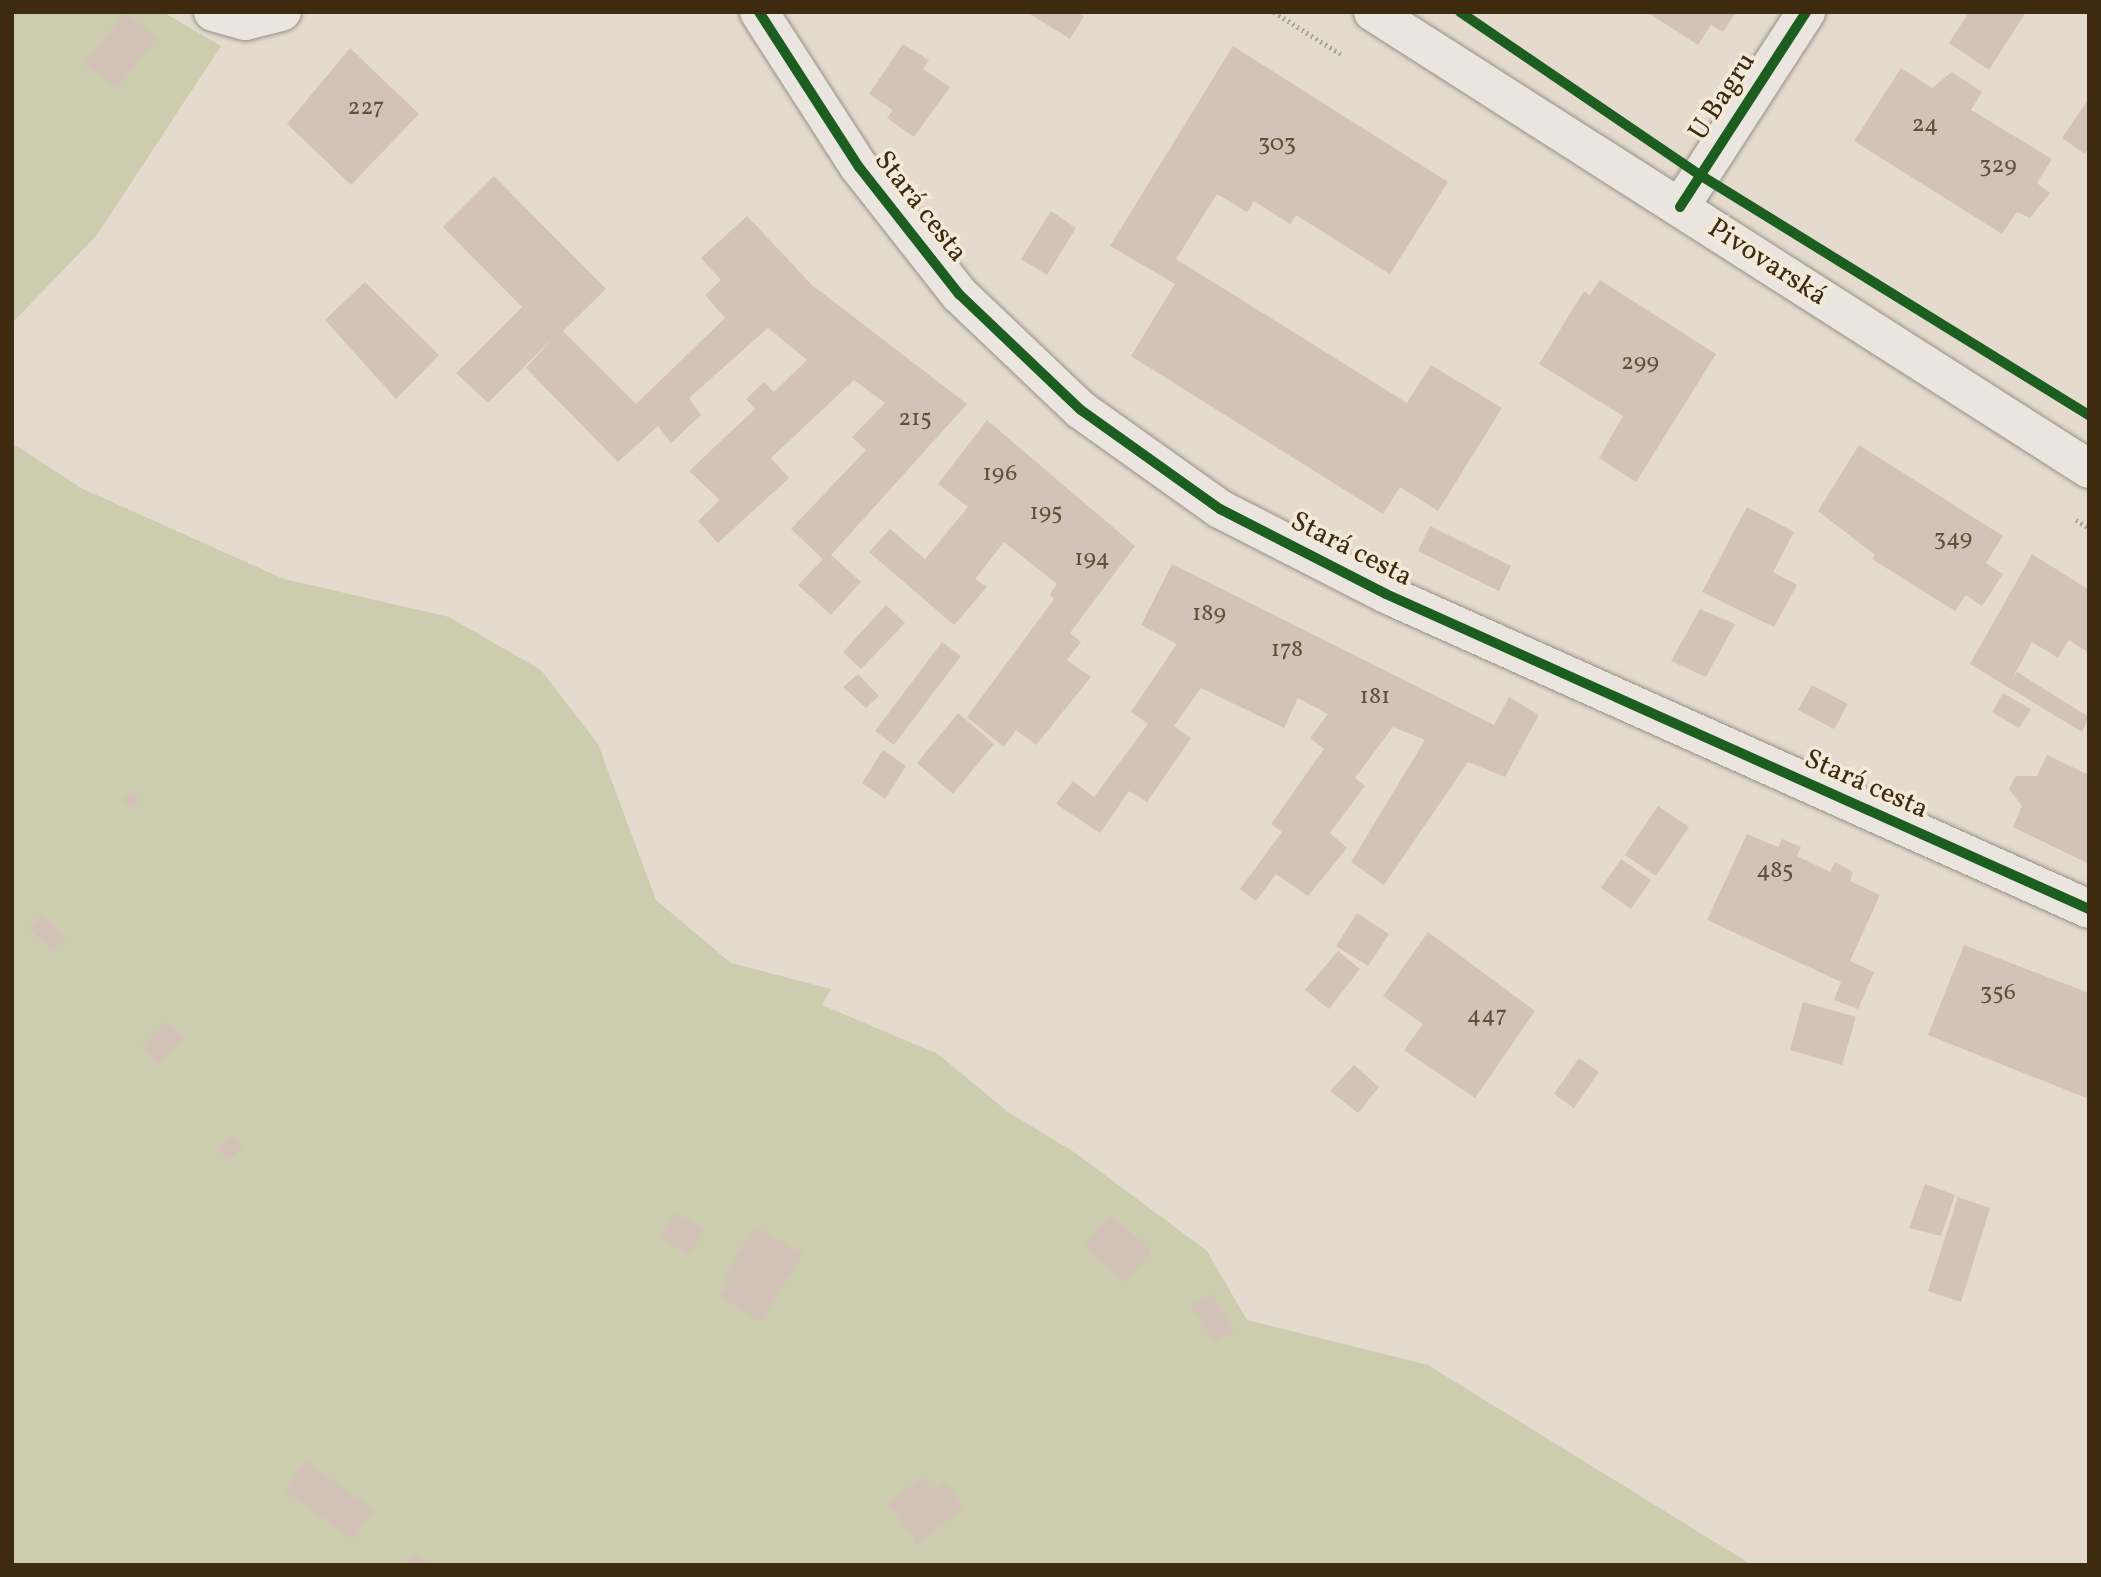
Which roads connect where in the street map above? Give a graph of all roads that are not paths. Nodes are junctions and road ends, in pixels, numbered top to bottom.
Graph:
1 (213, 12) edge
2 (282, 12) edge
3 (759, 12) edge
4 (1373, 12) edge
5 (1806, 12) edge
6 (1679, 207) junction
7 (2089, 469) edge
8 (2089, 909) edge

1 - 2 street
3 - 8 street, Stará cesta
4 - 6 street, Pivovarská
5 - 6 street, U Bagru
6 - 7 street, Pivovarská

